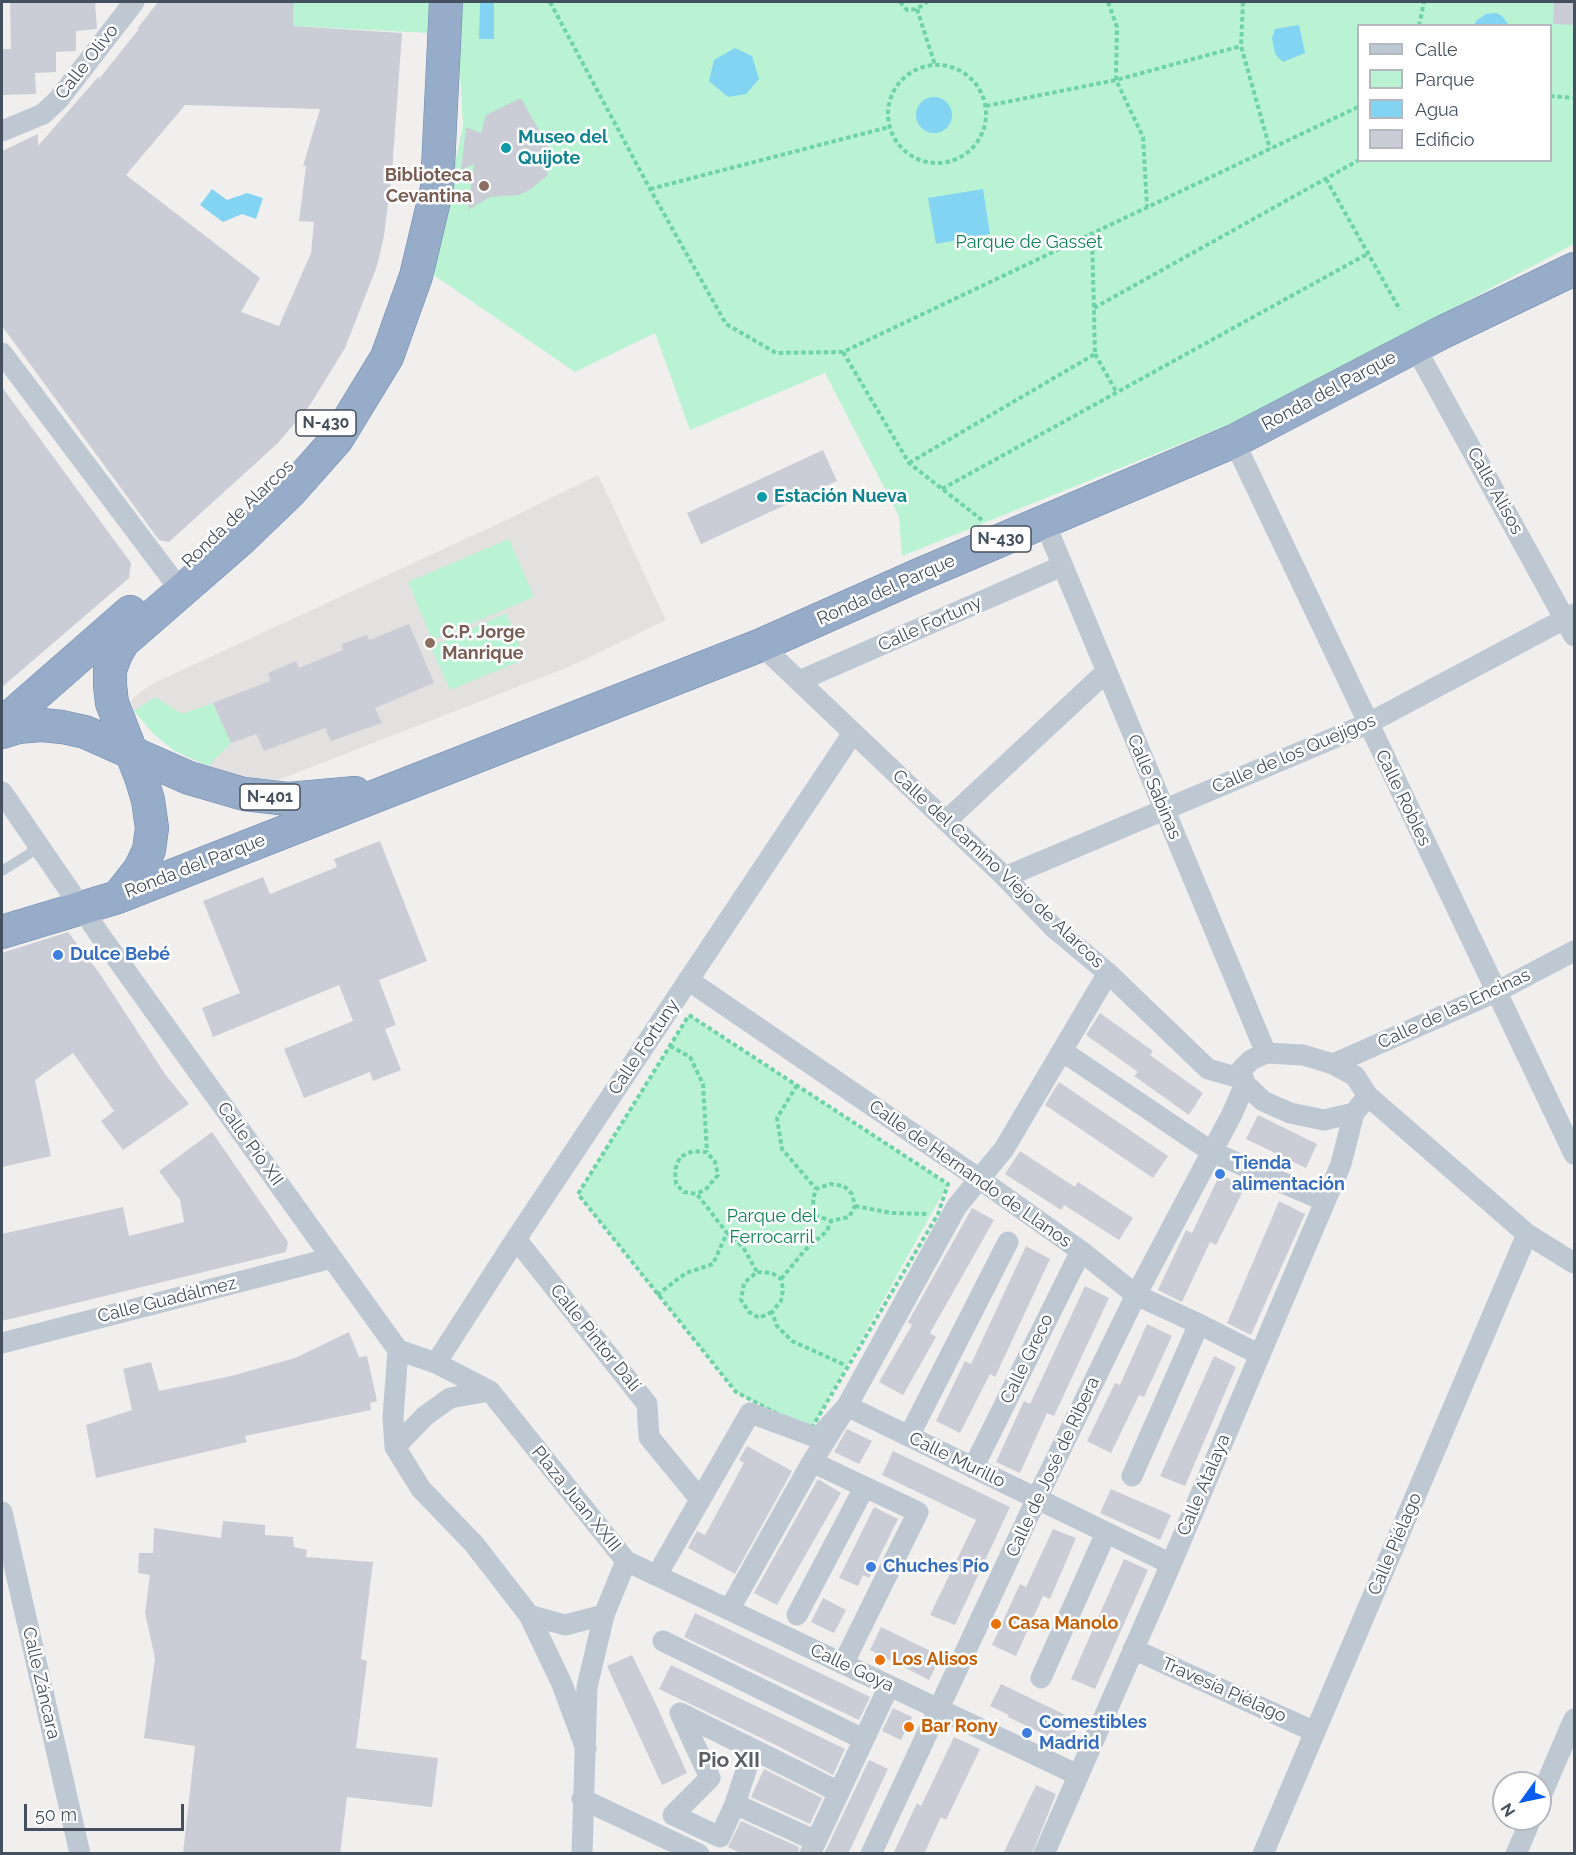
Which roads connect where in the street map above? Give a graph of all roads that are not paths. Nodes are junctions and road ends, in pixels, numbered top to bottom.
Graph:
1 (134, 2) edge
2 (430, 2) edge
3 (446, 2) edge
4 (2, 131) edge
5 (1575, 269) edge
6 (1415, 346) junction
7 (2, 353) edge
8 (1234, 441) junction
9 (1044, 521) junction
10 (1062, 566) junction
11 (176, 584) junction
12 (1572, 623) edge
13 (123, 642) joint
14 (761, 645) junction
15 (1106, 672) junction
16 (799, 681) junction
17 (2, 724) edge
18 (1367, 724) junction
19 (2, 732) edge
20 (853, 733) junction
21 (131, 753) junction
22 (415, 781) junction
23 (2, 792) edge
24 (1164, 810) junction
25 (946, 821) junction
26 (38, 844) junction
27 (2, 871) edge
28 (1005, 877) junction
29 (118, 897) junction
30 (82, 909) junction
31 (2, 932) edge
32 (102, 938) junction
33 (1575, 951) edge
34 (1108, 973) junction
35 (688, 980) junction
36 (1496, 992) junction
37 (1062, 1052) junction
38 (1266, 1053) junction
39 (1333, 1064) junction
40 (1244, 1082) junction
41 (1368, 1096) junction
42 (1354, 1113) junction
43 (1212, 1152) junction
44 (1575, 1154) edge
45 (978, 1178) junction
46 (1325, 1201) junction
47 (1527, 1234) junction
48 (516, 1239) junction
49 (1008, 1242) dead end
50 (1081, 1251) junction
51 (332, 1258) junction
52 (1575, 1263) edge
53 (1136, 1295) junction
54 (1199, 1324) junction
55 (2, 1342) edge
56 (398, 1350) junction
57 (1260, 1355) junction
58 (436, 1363) junction
59 (490, 1391) junction
60 (847, 1406) junction
61 (909, 1436) junction
62 (395, 1447) junction
63 (812, 1462) junction
64 (973, 1468) junction
65 (1132, 1476) dead end
66 (864, 1488) junction
67 (1037, 1498) junction
68 (700, 1499) junction
69 (2, 1512) edge
70 (1106, 1533) junction
71 (626, 1561) junction
72 (1171, 1564) junction
73 (657, 1575) junction
74 (729, 1610) junction
75 (529, 1615) junction
76 (797, 1615) dead end
77 (604, 1616) junction
78 (663, 1641) dead end
79 (1133, 1649) junction
80 (843, 1664) junction
81 (1041, 1678) dead end
82 (889, 1686) junction
83 (939, 1710) junction
84 (1575, 1719) edge
85 (1315, 1732) junction
86 (863, 1739) junction
87 (586, 1749) junction
88 (753, 1749) junction
89 (1552, 1771) edge
90 (1078, 1776) junction
91 (839, 1792) junction
92 (582, 1799) junction
93 (735, 1804) junction
94 (1526, 1831) edge
95 (813, 1848) edge
96 (80, 1854) edge
97 (582, 1854) edge
98 (699, 1854) edge
99 (871, 1854) edge
100 (1044, 1854) edge
101 (1263, 1854) edge
102 (1516, 1854) edge

1 - 4 street, Calle Olivo
2 - 11 highway, Ronda de Alarcos / N-430
3 - 11 highway, Ronda de Alarcos / N-430
5 - 6 highway, Ronda del Parque / N-430
6 - 8 highway, Ronda del Parque / N-430
6 - 12 street, Calle Alisos
7 - 11 street
8 - 9 highway, Ronda del Parque / N-430
8 - 18 street, Calle Robles
9 - 10 street, Calle Sabinas
9 - 14 highway, Ronda del Parque / N-430
10 - 15 street, Calle Sabinas
10 - 16 street, Calle Fortuny
11 - 13 highway, Ronda de Alarcos / N-430
11 - 17 highway, Ronda de Alarcos / N-430
12 - 18 street, Calle de los Quejigos
13 - 21 highway, Ronda del Parque / N-430
14 - 16 street, Calle del Camino Viejo de Alarcos
14 - 22 highway, Ronda del Parque / N-430
15 - 24 street, Calle Sabinas
15 - 25 street
16 - 20 street, Calle del Camino Viejo de Alarcos
18 - 24 street, Calle de los Quejigos
18 - 36 street, Calle Robles
19 - 21 highway, Ronda del Parque
20 - 25 street, Calle del Camino Viejo de Alarcos
20 - 35 street, Calle Fortuny
21 - 22 highway, Ronda del Parque / N-401
21 - 29 highway, Ronda del Parque
22 - 29 highway, Ronda del Parque / N-430
23 - 26 street, Calle Pío XII
24 - 28 street, Calle de los Quejigos
24 - 38 street, Calle Sabinas
25 - 28 street, Calle del Camino Viejo de Alarcos
26 - 27 lane
26 - 30 street, Calle Pío XII
28 - 34 street, Calle del Camino Viejo de Alarcos
29 - 30 highway
29 - 32 street
30 - 31 highway
30 - 32 street, Calle Pío XII
32 - 51 street, Calle Pío XII
33 - 36 street, Calle de las Encinas
34 - 37 street
34 - 40 street, Calle del Camino Viejo de Alarcos
35 - 45 street, Calle de Hernando de Llanos
35 - 48 street, Calle Fortuny
36 - 39 street, Calle de las Encinas
36 - 44 street, Calle Robles
37 - 43 street
37 - 45 street
38 - 39 street
38 - 40 street, Calle de José de Ribera
39 - 41 street
40 - 42 street
40 - 43 street, Calle de José de Ribera
41 - 42 street
41 - 47 street
42 - 46 street, Calle Atalaya
43 - 46 street
43 - 53 street, Calle de José de Ribera
45 - 50 street, Calle de Hernando de Llanos
45 - 60 street
46 - 57 street, Calle Atalaya
47 - 52 street
47 - 85 street, Calle Piélago
48 - 58 street, Calle Fortuny
48 - 68 street, Calle Pintor Dalí
49 - 61 street
50 - 53 street, Calle de Hernando de Llanos
50 - 64 street, Calle Greco
51 - 55 street, Calle Guadálmez
51 - 56 street, Calle Pío XII
53 - 54 street, Calle de Hernando de Llanos
53 - 67 street, Calle de José de Ribera
54 - 57 street, Calle de Hernando de Llanos
54 - 65 street
56 - 58 street, Plaza Juan XXIII
56 - 62 street, Plaza Juan XXIII
57 - 72 street, Calle Atalaya
58 - 59 street, Plaza Juan XXIII
59 - 62 street
59 - 71 street, Plaza Juan XXIII
60 - 61 street, Calle Murillo
60 - 63 street
60 - 68 street
61 - 64 street, Calle Murillo
62 - 75 street, Plaza Juan XXIII
63 - 66 street
63 - 74 street
64 - 67 street, Calle Murillo
66 - 76 street
66 - 80 street
67 - 70 street, Calle Murillo
67 - 83 street, Calle de José de Ribera
68 - 73 street
69 - 96 street, Calle Záncara
70 - 72 street, Calle Murillo
70 - 81 street
71 - 73 street, Calle Goya
71 - 77 street, Plaza Juan XXIII
72 - 79 street, Calle Atalaya
73 - 74 street, Calle Goya
74 - 80 street, Calle Goya
75 - 77 street
75 - 87 street, Plaza Juan XXIII
77 - 87 street, Plaza Juan XXIII
78 - 86 street
79 - 85 street, Travesía Piélago
79 - 90 street, Calle Atalaya
80 - 82 street, Calle Goya
82 - 83 street, Calle Goya
82 - 86 street
83 - 90 street, Calle Goya
83 - 99 street, Calle de José de Ribera
84 - 89 street
85 - 101 street, Calle Piélago
86 - 91 street
87 - 92 street, Plaza Juan XXIII
88 - 91 street
88 - 93 street
88 - 93 street
90 - 100 street, Calle Atalaya
91 - 95 street
92 - 97 street, Plaza Juan XXIII
92 - 98 street
93 - 95 street
94 - 102 street

